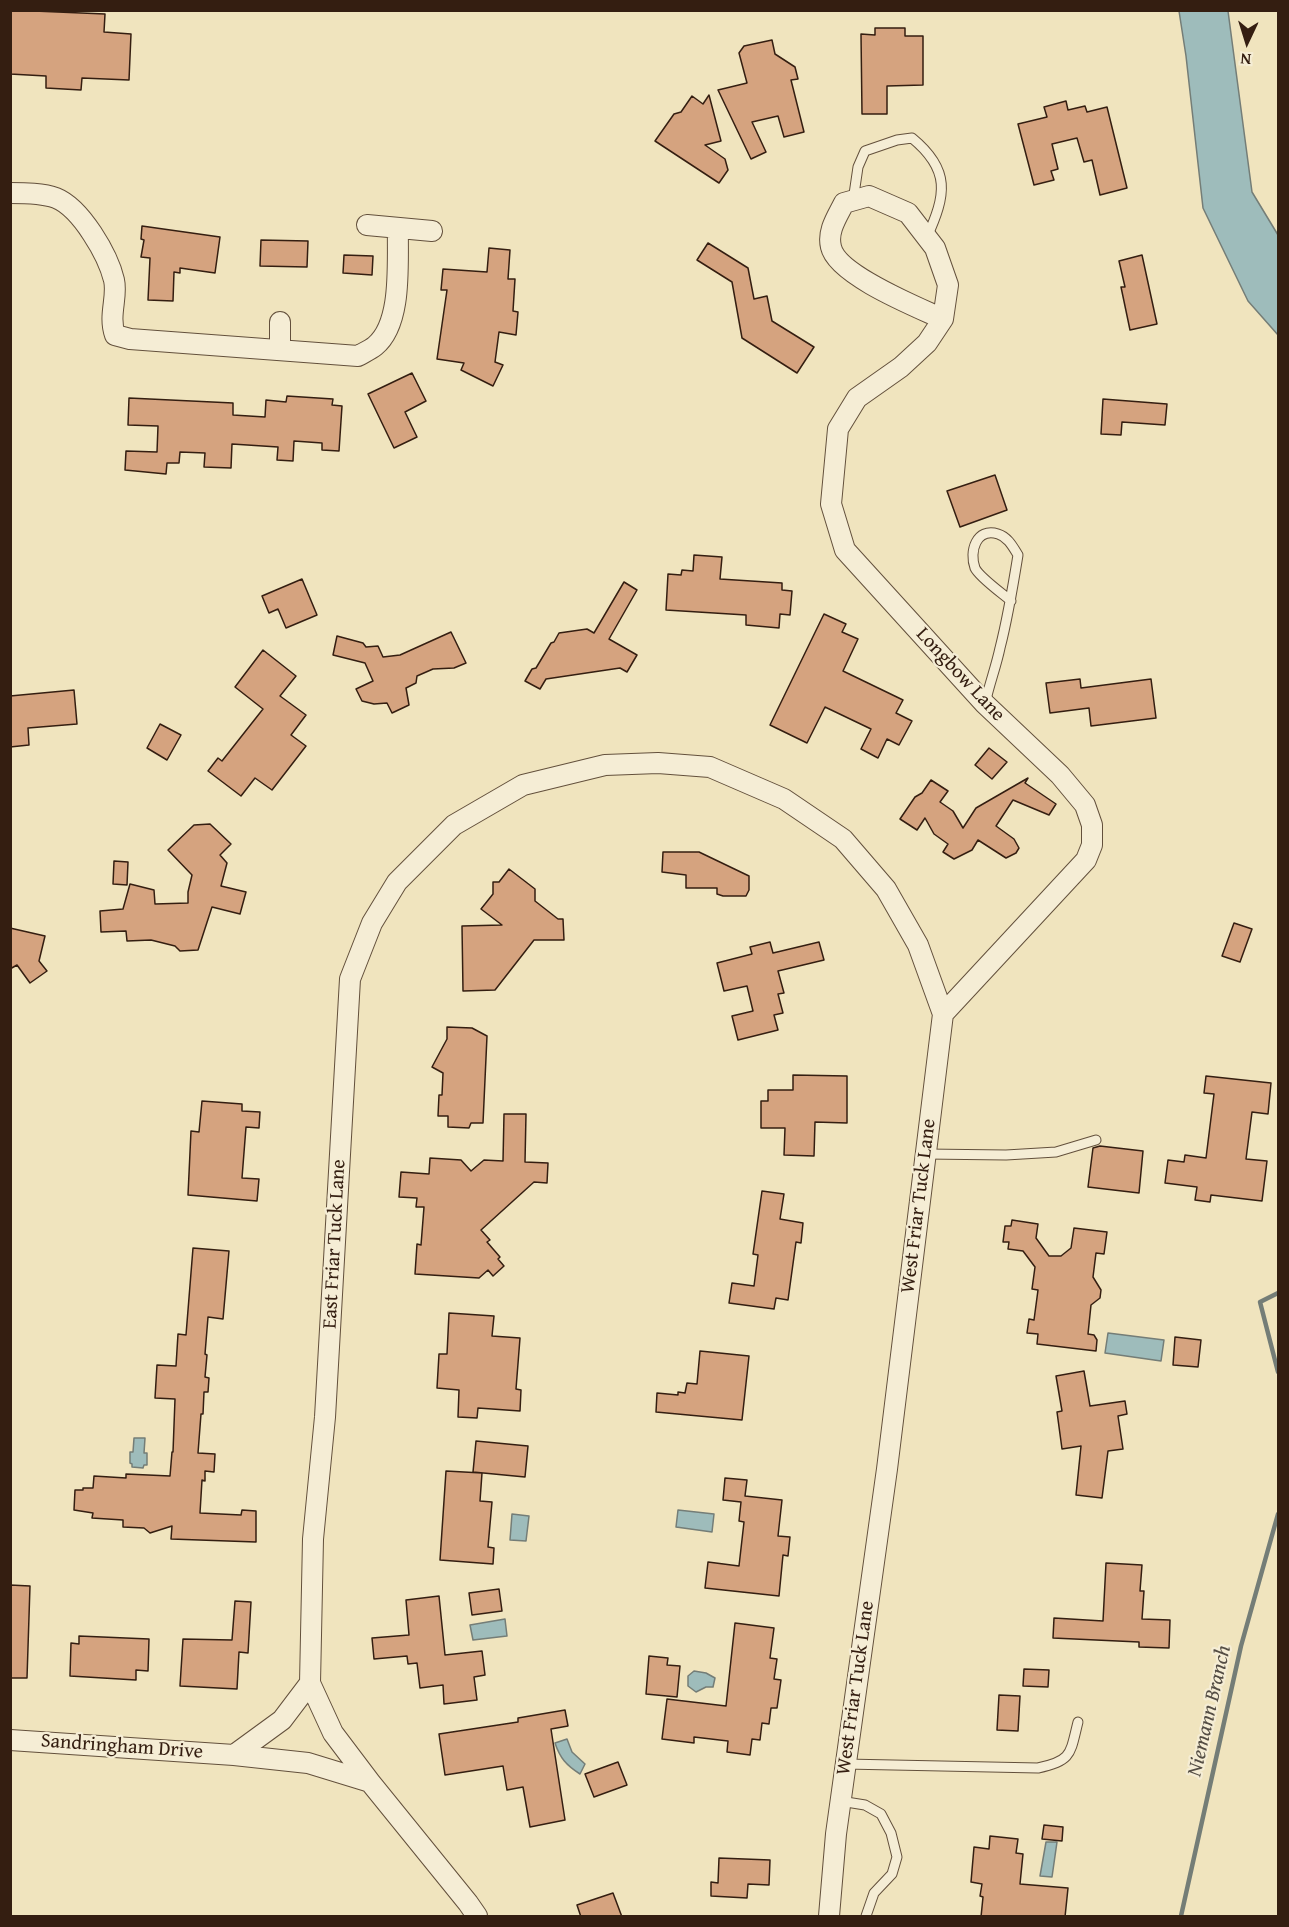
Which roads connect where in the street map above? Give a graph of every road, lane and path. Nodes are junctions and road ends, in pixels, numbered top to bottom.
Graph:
1 (10, 193) edge
2 (853, 201) junction
3 (367, 225) dead end
4 (398, 228) junction
5 (432, 231) dead end
6 (927, 237) junction
7 (943, 319) junction
8 (280, 322) dead end
9 (280, 349) junction
10 (1011, 601) junction
11 (985, 704) junction
12 (545, 780) joint
13 (943, 1014) junction
14 (1096, 1140) dead end
15 (926, 1154) junction
16 (310, 1683) junction
17 (1078, 1722) dead end
18 (10, 1740) edge
19 (234, 1755) junction
20 (845, 1764) junction
21 (370, 1782) junction
22 (840, 1802) junction
23 (477, 1917) edge
24 (829, 1917) edge
25 (866, 1917) edge

1 - 9 street
2 - 6 street, Longbow Lane
2 - 6 lane
2 - 7 street
3 - 4 street
4 - 5 street
4 - 9 street
6 - 7 street, Longbow Lane
7 - 11 street, Longbow Lane
8 - 9 street
10 - 10 lane
10 - 11 lane
11 - 13 street, Longbow Lane
12 - 13 street, West Friar Tuck Lane
12 - 16 street, East Friar Tuck Lane
13 - 15 street, West Friar Tuck Lane
14 - 15 lane
15 - 20 street, West Friar Tuck Lane
16 - 19 street
16 - 21 street, East Friar Tuck Lane
17 - 20 lane
18 - 19 street, Sandringham Drive
19 - 21 street, Sandringham Drive
20 - 22 street, West Friar Tuck Lane
21 - 23 street, East Friar Tuck Lane
22 - 24 street, West Friar Tuck Lane
22 - 25 lane

